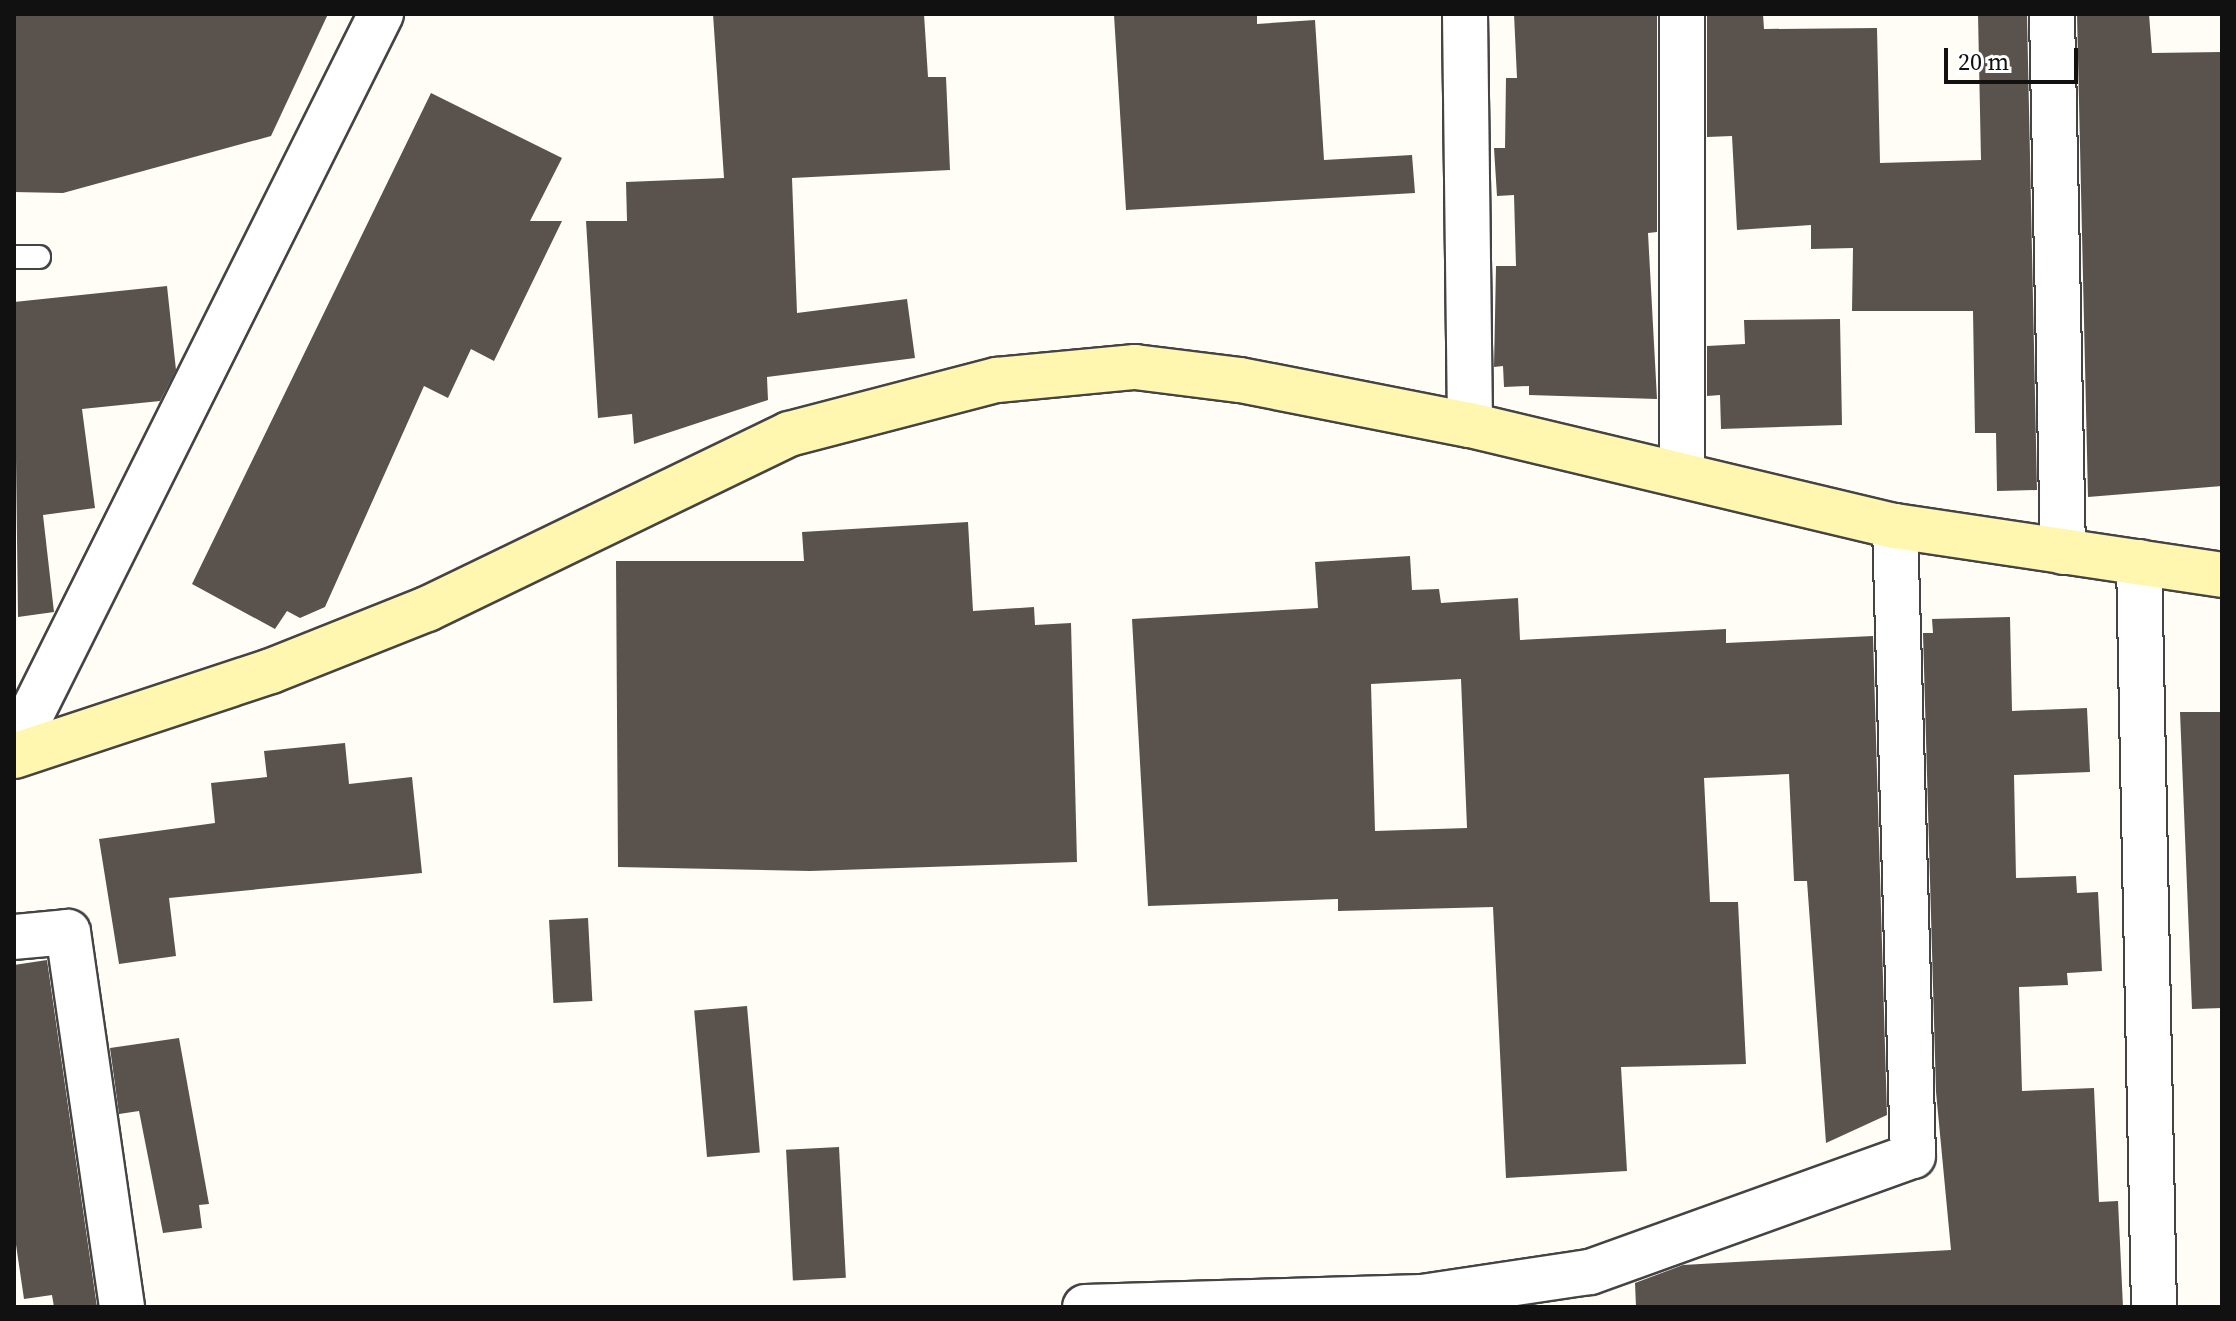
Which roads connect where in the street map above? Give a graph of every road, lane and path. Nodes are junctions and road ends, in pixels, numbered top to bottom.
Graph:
1 (381, 14) edge
2 (1465, 14) edge
3 (1682, 14) edge
4 (2052, 14) edge
5 (14, 257) edge
6 (39, 257) dead end
7 (1470, 425) junction
8 (1682, 471) junction
9 (1895, 526) junction
10 (2063, 552) junction
11 (2139, 562) junction
12 (2222, 575) edge
13 (14, 749) edge
14 (14, 756) edge
15 (14, 937) edge
16 (122, 1307) edge
17 (1085, 1307) edge
18 (2154, 1307) edge

1 - 13 street
2 - 7 street
3 - 8 street
4 - 10 street
5 - 6 lane
7 - 8 street
7 - 14 street
8 - 9 street
9 - 10 street
9 - 17 street
10 - 11 street
11 - 12 street
11 - 18 street
15 - 16 street

